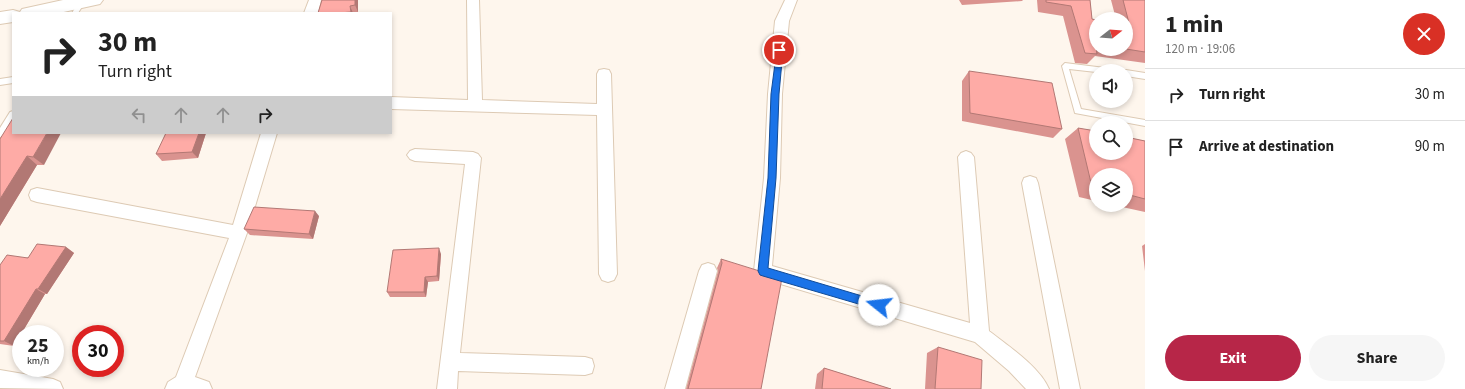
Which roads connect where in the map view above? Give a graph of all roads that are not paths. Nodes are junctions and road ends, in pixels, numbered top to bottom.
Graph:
1 (316, 0) edge
2 (473, 0) edge
3 (791, 0) edge
4 (84, 5) edge
5 (35, 12) edge
6 (311, 12) edge
7 (12, 16) edge
8 (0, 18) edge
9 (1089, 69) edge
10 (604, 74) dead end
11 (1133, 74) edge
12 (1145, 76) edge
13 (12, 80) edge
14 (0, 82) edge
15 (392, 103) edge
16 (474, 106) junction
17 (604, 110) junction
18 (12, 116) edge
19 (1145, 123) edge
20 (0, 134) edge
21 (269, 134) edge
22 (415, 155) dead end
23 (966, 157) dead end
24 (1030, 183) dead end
25 (37, 196) dead end
26 (239, 233) junction
27 (708, 271) dead end
28 (608, 274) dead end
29 (980, 335) junction
30 (451, 362) junction
31 (585, 366) dead end
32 (0, 379) edge
33 (179, 386) edge
34 (53, 389) edge
35 (202, 389) edge
36 (447, 389) edge
37 (675, 389) edge
38 (1039, 389) edge
39 (1070, 389) edge

1 - 6 street
2 - 16 street
3 - 29 street
4 - 5 street
7 - 8 street
9 - 19 lane
10 - 17 street
11 - 12 lane
13 - 14 lane
15 - 16 street
16 - 17 street
17 - 28 street
18 - 20 lane
21 - 26 street
22 - 30 street
23 - 29 street
24 - 39 street
25 - 26 street
26 - 33 street
27 - 37 street
29 - 38 street
30 - 31 street
30 - 36 street
32 - 34 street
33 - 35 street

